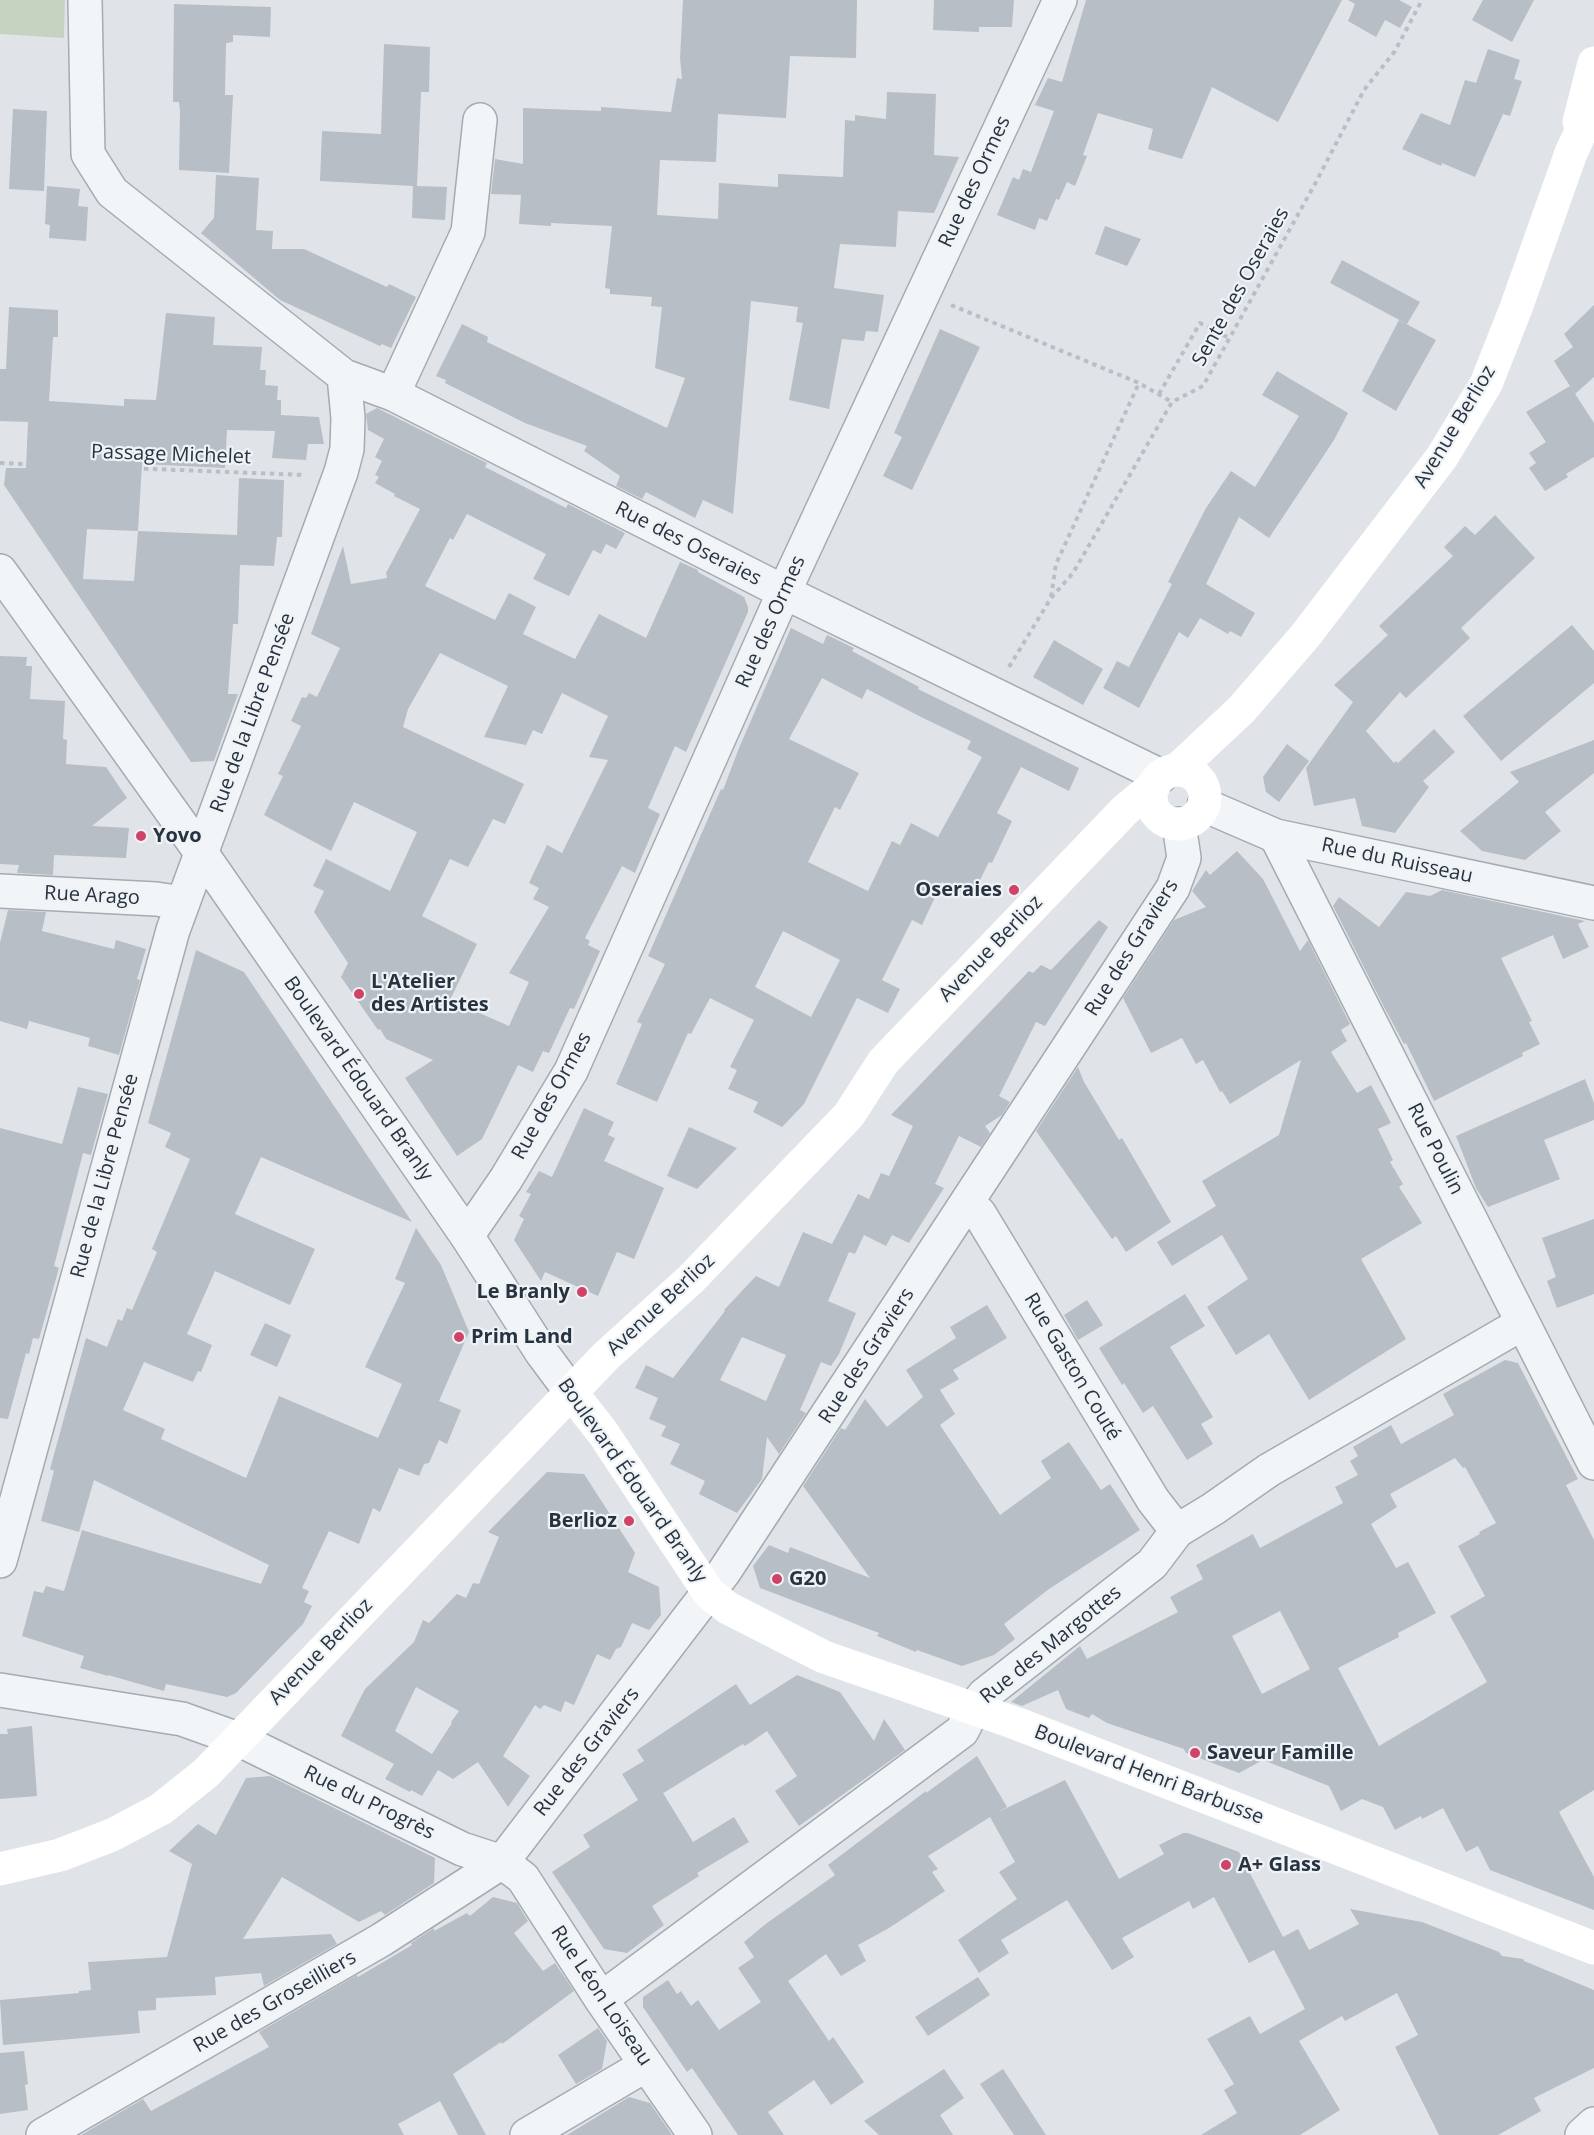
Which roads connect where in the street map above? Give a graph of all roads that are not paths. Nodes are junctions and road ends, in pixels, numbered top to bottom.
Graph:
1 (85, 0) edge
2 (1060, 0) edge
3 (1594, 63) edge
4 (1594, 103) edge
5 (480, 120) dead end
6 (1571, 153) junction
7 (344, 376) junction
8 (393, 394) junction
9 (0, 570) edge
10 (784, 592) junction
11 (1176, 794) junction
12 (1276, 836) junction
13 (202, 854) junction
14 (0, 891) edge
15 (183, 903) junction
16 (1594, 903) edge
17 (966, 1205) junction
18 (466, 1236) junction
19 (1523, 1323) junction
20 (571, 1392) junction
21 (1594, 1462) edge
22 (1176, 1531) junction
23 (0, 1561) edge
24 (709, 1593) junction
25 (0, 1690) edge
26 (973, 1709) junction
27 (238, 1739) junction
28 (502, 1862) junction
29 (0, 1869) edge
30 (1594, 1948) edge
31 (601, 1999) junction
32 (646, 2065) junction
33 (1594, 2124) edge
34 (43, 2135) edge
35 (527, 2135) edge
36 (695, 2135) edge
37 (1582, 2135) edge

1 - 7 street
2 - 10 street, Rue des Ormes
3 - 6 main road
4 - 6 main road, Avenue Berlioz
5 - 8 street
6 - 11 main road, Avenue Berlioz
7 - 8 street, Rue des Oseraies
7 - 13 street, Rue de la Libre Pensée
8 - 10 street, Rue des Oseraies
9 - 13 street, Boulevard Édouard Branly
10 - 11 street, Rue des Oseraies
10 - 18 street, Rue des Ormes
11 - 12 street, Rue du Ruisseau
11 - 17 street, Rue des Graviers
11 - 20 main road, Avenue Berlioz
12 - 16 street, Rue du Ruisseau
12 - 19 street, Rue Poulin
13 - 15 street, Rue de la Libre Pensée
13 - 18 street, Boulevard Édouard Branly
14 - 15 street, Rue Arago
15 - 23 street, Rue de la Libre Pensée
17 - 22 street, Rue Gaston Couté
17 - 24 street, Rue des Graviers
18 - 20 street, Boulevard Édouard Branly
19 - 21 street, Rue Poulin
19 - 22 street, Rue des Margottes
20 - 24 main road, Boulevard Édouard Branly
20 - 27 main road, Avenue Berlioz
22 - 26 street, Rue des Margottes
24 - 26 main road, Boulevard Henri Barbusse
24 - 28 street, Rue des Graviers
25 - 27 street, Rue du Progrès
26 - 30 main road, Boulevard Henri Barbusse
26 - 31 street, Rue des Margottes
27 - 28 street, Rue du Progrès
27 - 29 main road, Avenue Berlioz
28 - 31 street, Rue Léon Loiseau
28 - 34 street, Rue des Groseilliers
31 - 32 street, Rue Léon Loiseau
32 - 35 street
32 - 36 street, Rue Léon Loiseau
33 - 37 street

